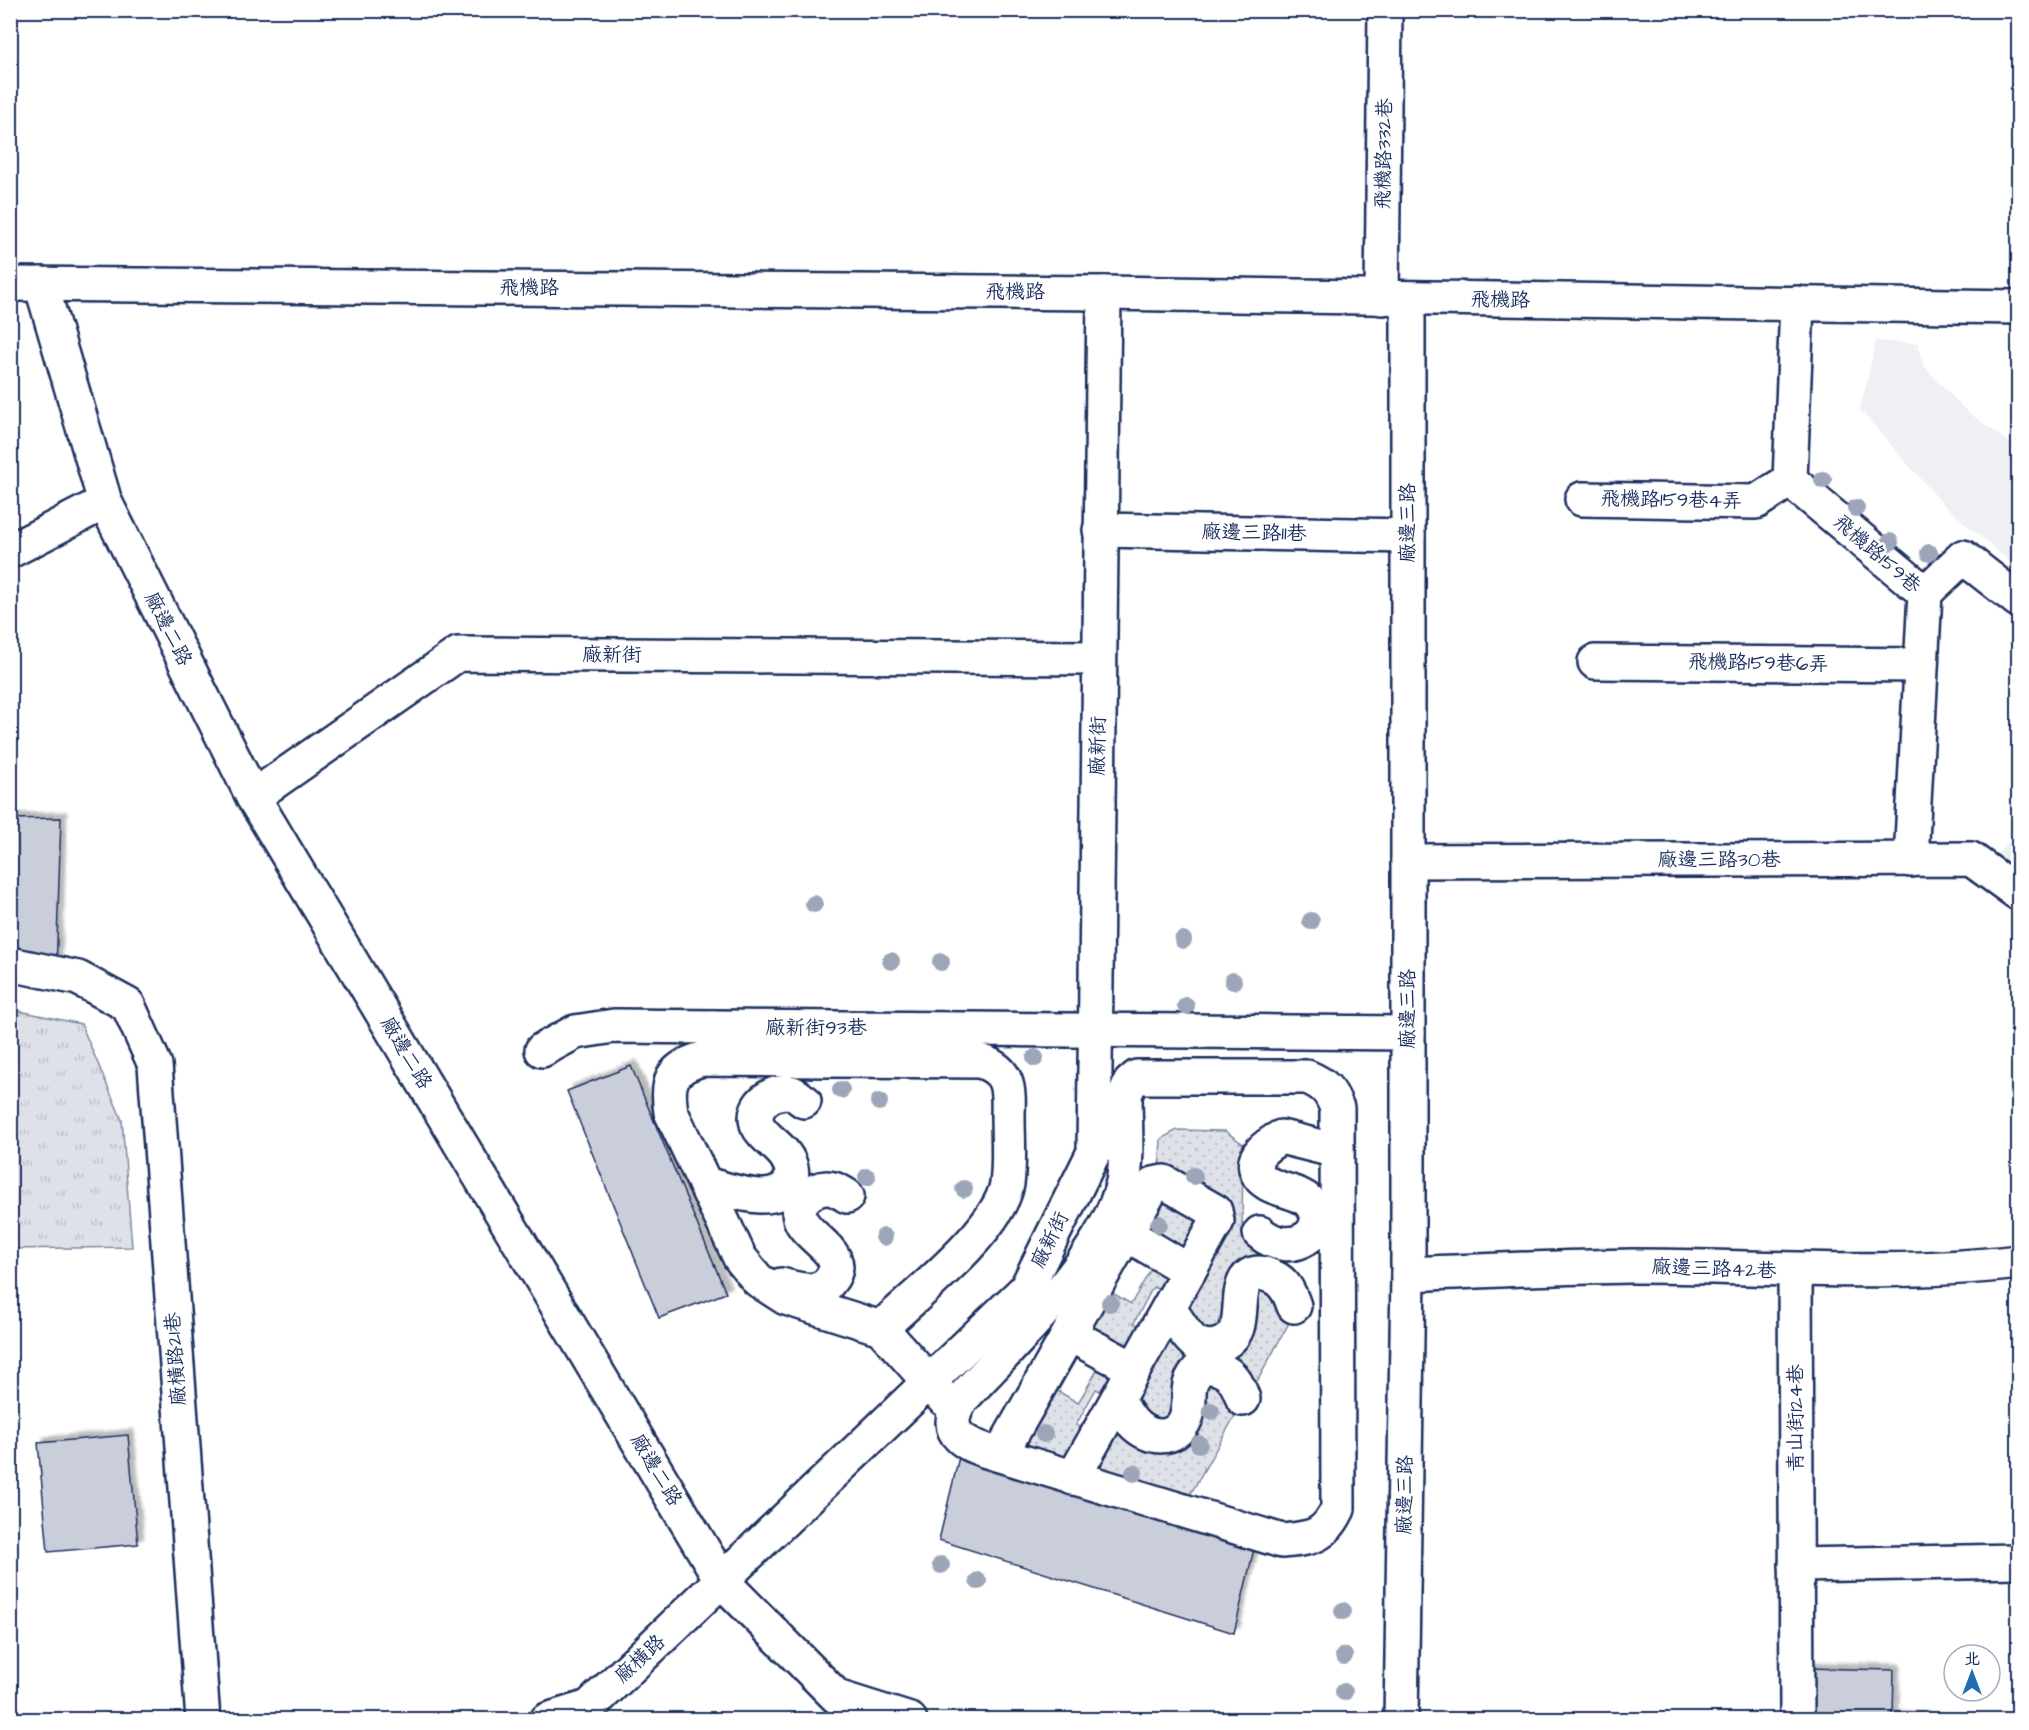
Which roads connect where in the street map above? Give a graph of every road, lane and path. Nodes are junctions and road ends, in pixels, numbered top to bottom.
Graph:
1 (1385, 10) edge
2 (26, 284) edge
3 (1104, 293) junction
4 (1395, 299) junction
5 (1797, 303) junction
6 (2019, 307) edge
7 (1790, 480) junction
8 (1582, 499) dead end
9 (105, 502) junction
10 (1100, 530) junction
11 (1408, 536) junction
12 (10, 552) edge
13 (1925, 593) junction
14 (2019, 600) edge
15 (1099, 658) junction
16 (1595, 662) dead end
17 (1920, 665) junction
18 (253, 797) junction
19 (1911, 860) junction
20 (1408, 861) junction
21 (2019, 893) edge
22 (10, 964) edge
23 (1095, 1030) junction
24 (1408, 1033) junction
25 (542, 1050) dead end
26 (804, 1101) dead end
27 (1337, 1151) junction
28 (705, 1184) junction
29 (847, 1196) dead end
30 (1125, 1233) junction
31 (1260, 1233) dead end
32 (2019, 1262) edge
33 (1189, 1271) junction
34 (1795, 1271) junction
35 (1408, 1274) junction
36 (758, 1280) junction
37 (1293, 1306) dead end
38 (1168, 1308) junction
39 (880, 1328) junction
40 (1069, 1334) junction
41 (1134, 1369) junction
42 (930, 1381) junction
43 (1243, 1399) dead end
44 (1117, 1400) junction
45 (952, 1414) junction
46 (1000, 1455) junction
47 (1073, 1478) junction
48 (2019, 1561) edge
49 (1797, 1565) junction
50 (722, 1581) junction
51 (203, 1719) edge
52 (547, 1719) edge
53 (910, 1719) edge
54 (1401, 1719) edge
55 (1797, 1719) edge

1 - 4 street, 飛機路332巷
2 - 3 street, 飛機路
2 - 9 street, 廠邊二路
3 - 4 street, 飛機路
3 - 10 street
4 - 5 street, 飛機路
4 - 11 street, 廠邊三路
5 - 6 street, 飛機路
5 - 7 street
7 - 8 street, 飛機路159巷4弄
7 - 13 street, 飛機路159巷
9 - 12 street
9 - 18 street, 廠邊二路
10 - 11 street, 廠邊三路11巷
10 - 15 street
11 - 20 street, 廠邊三路
13 - 14 street
13 - 17 street, 飛機路159巷
15 - 18 street, 廠新街
15 - 23 street, 廠新街
16 - 17 street, 飛機路159巷6弄
17 - 19 street, 飛機路159巷
18 - 50 street, 廠邊二路
19 - 20 street, 廠邊三路30巷
19 - 21 street, 廠邊三路30巷
20 - 24 street, 廠邊三路
22 - 51 street, 廠橫路21巷
23 - 24 street, 廠新街93巷
23 - 25 street, 廠新街93巷
23 - 42 street, 廠新街
24 - 35 street, 廠邊三路
26 - 28 street
27 - 31 street
27 - 45 street
27 - 47 street
28 - 36 street
28 - 39 street
29 - 36 street
30 - 33 street
30 - 33 street
30 - 40 street
32 - 34 street, 廠邊三路42巷
33 - 38 street
34 - 35 street, 廠邊三路42巷
34 - 49 street, 青山街124巷
35 - 54 street, 廠邊三路
36 - 39 street
37 - 38 street
38 - 41 street
39 - 42 street
40 - 41 street
40 - 46 street
41 - 44 street
42 - 45 street
42 - 50 street, 廠新街
43 - 44 street
44 - 47 street
45 - 46 street
46 - 47 street
48 - 49 street
49 - 55 street, 青山街124巷
50 - 52 street, 廠橫路
50 - 53 street, 廠邊二路

